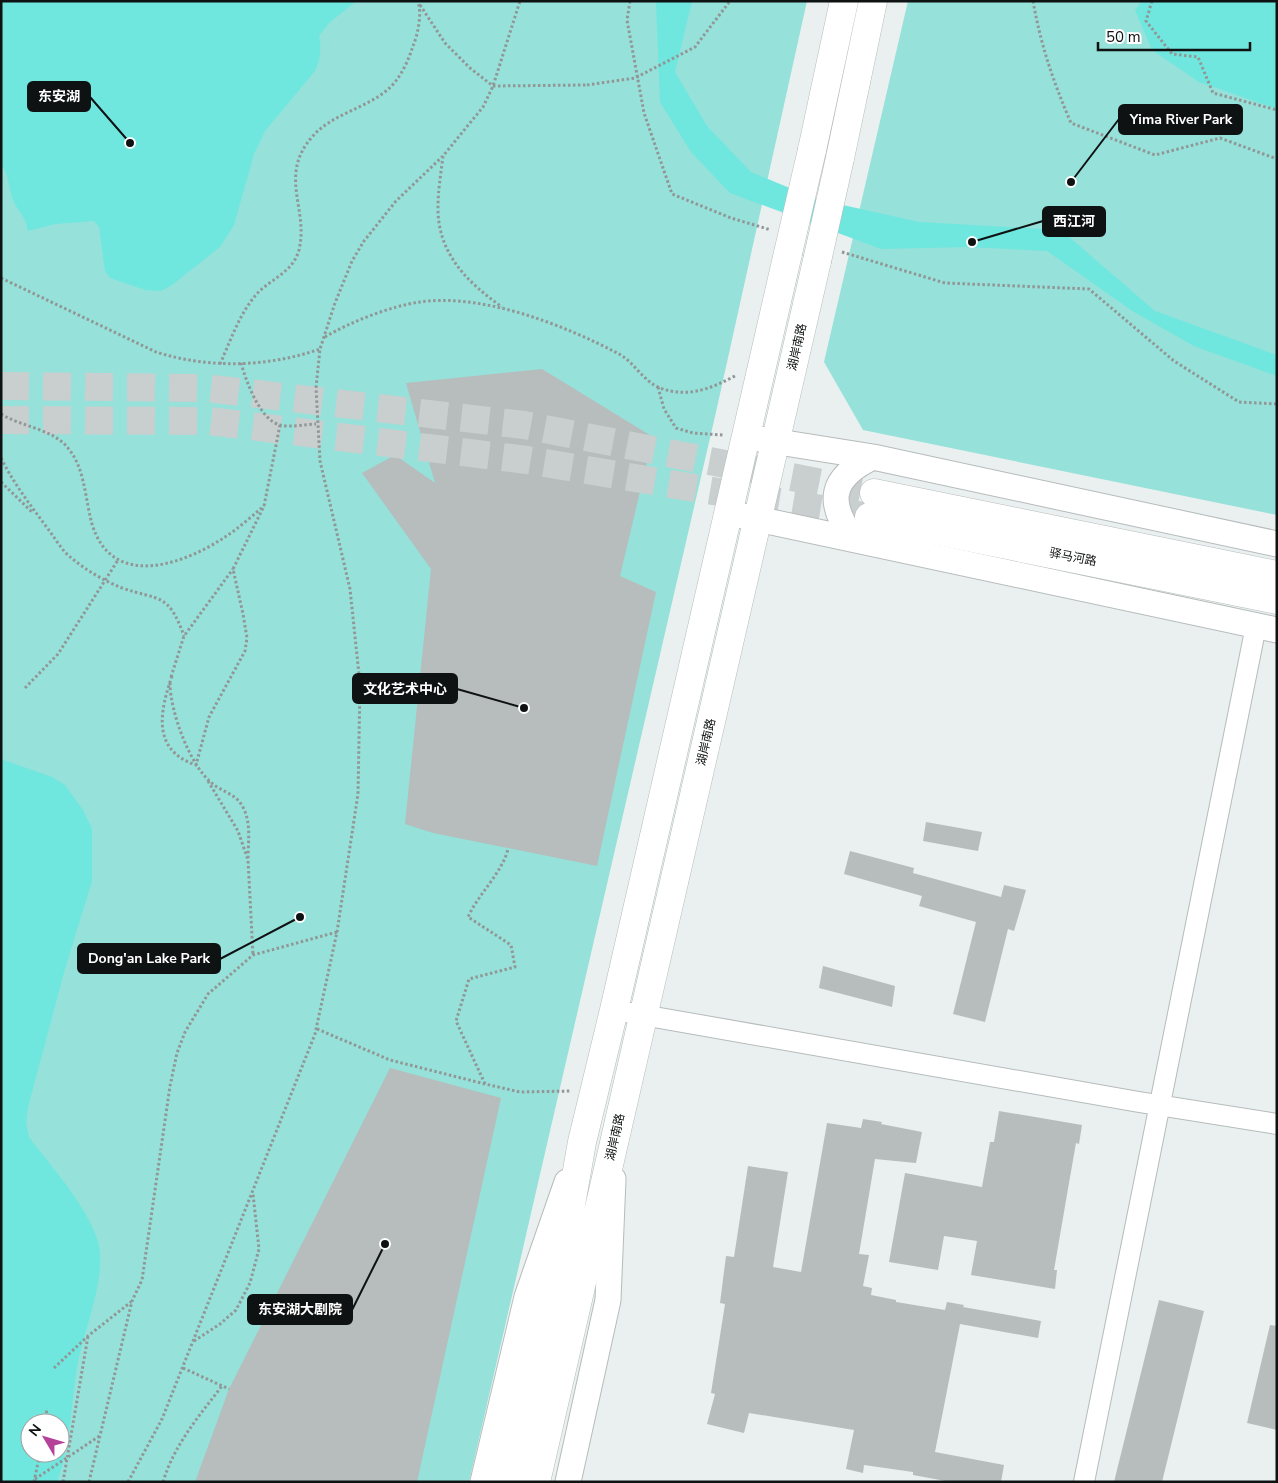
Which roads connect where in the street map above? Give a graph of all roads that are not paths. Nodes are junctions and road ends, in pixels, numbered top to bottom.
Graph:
1 (844, 1) edge
2 (873, 1) edge
3 (746, 437) junction
4 (775, 441) junction
5 (873, 457) junction
6 (729, 514) junction
7 (866, 516) junction
8 (757, 519) junction
9 (1277, 544) edge
10 (1277, 575) edge
11 (1277, 600) edge
12 (1266, 628) edge
13 (614, 1010) junction
14 (642, 1015) junction
15 (1160, 1106) junction
16 (1277, 1124) edge
17 (582, 1142) junction
18 (614, 1146) junction
19 (483, 1482) edge
20 (509, 1482) edge
21 (536, 1482) edge
22 (568, 1482) edge
23 (1084, 1482) edge

1 - 3 main road, bridge
2 - 4 main road, 湖岸南路, bridge
3 - 4 street
3 - 6 main road
4 - 5 street
4 - 8 main road, 湖岸南路
5 - 7 street
5 - 9 street
6 - 8 street
6 - 13 main road
7 - 8 street
7 - 10 main road, 驿马河路
7 - 11 main road, 驿马河路
7 - 12 street
8 - 14 main road, 湖岸南路
12 - 15 street
13 - 14 street
13 - 17 main road
14 - 15 street
14 - 18 main road, 湖岸南路
15 - 16 street
15 - 23 street
17 - 19 street
17 - 20 main road
18 - 21 main road, 湖岸南路
18 - 22 street

